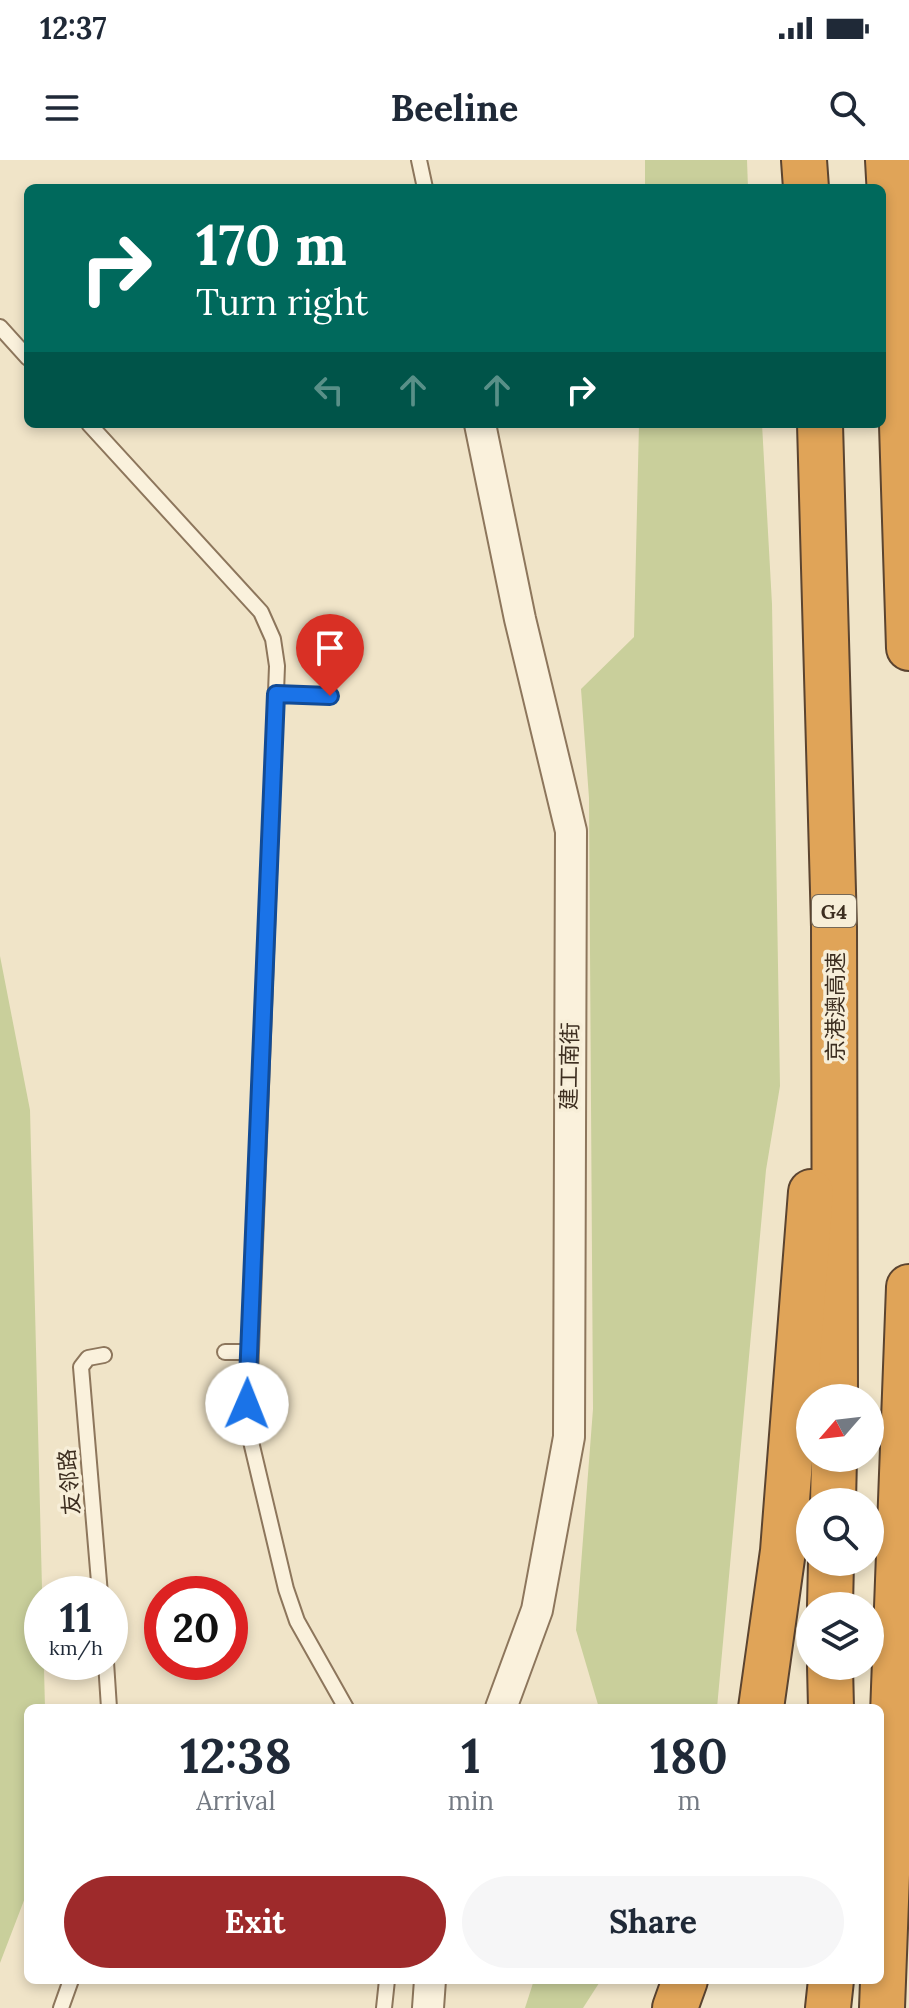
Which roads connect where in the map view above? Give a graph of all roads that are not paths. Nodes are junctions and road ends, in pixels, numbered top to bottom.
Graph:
1 (419, 160) edge
2 (804, 160) edge
3 (888, 160) edge
4 (424, 184) edge
5 (806, 184) edge
6 (0, 327) edge
7 (24, 354) edge
8 (93, 428) edge
9 (481, 428) edge
10 (820, 428) edge
11 (909, 648) edge
12 (276, 694) junction
13 (330, 696) dead end
14 (834, 927) junction
15 (909, 1287) edge
16 (225, 1352) dead end
17 (248, 1352) junction
18 (104, 1355) dead end
19 (835, 1384) edge
20 (98, 1576) edge
21 (107, 1680) edge
22 (830, 1680) edge
23 (109, 1704) edge
24 (344, 1704) edge
25 (502, 1704) edge
26 (762, 1704) edge
27 (831, 1704) edge
28 (884, 1955) edge
29 (70, 1984) edge
30 (387, 1984) edge
31 (430, 1984) edge
32 (684, 1984) edge
33 (831, 1984) edge
34 (883, 1984) edge
35 (61, 2008) edge
36 (384, 2008) edge
37 (428, 2008) edge
38 (675, 2008) edge
39 (828, 2008) edge
40 (882, 2008) edge

1 - 4 lane
2 - 5 highway
3 - 11 highway
6 - 7 lane
8 - 12 lane
9 - 25 street, 建工南街
10 - 14 highway, 京港澳高速 / G4
12 - 13 lane
12 - 17 lane
14 - 19 highway, 京港澳高速 / G4
14 - 26 highway
15 - 28 highway
16 - 17 lane
17 - 24 lane
18 - 20 lane, 友邻路
21 - 23 lane
22 - 27 highway
29 - 35 lane
30 - 36 lane
31 - 37 street
32 - 38 highway
33 - 39 highway
34 - 40 highway

